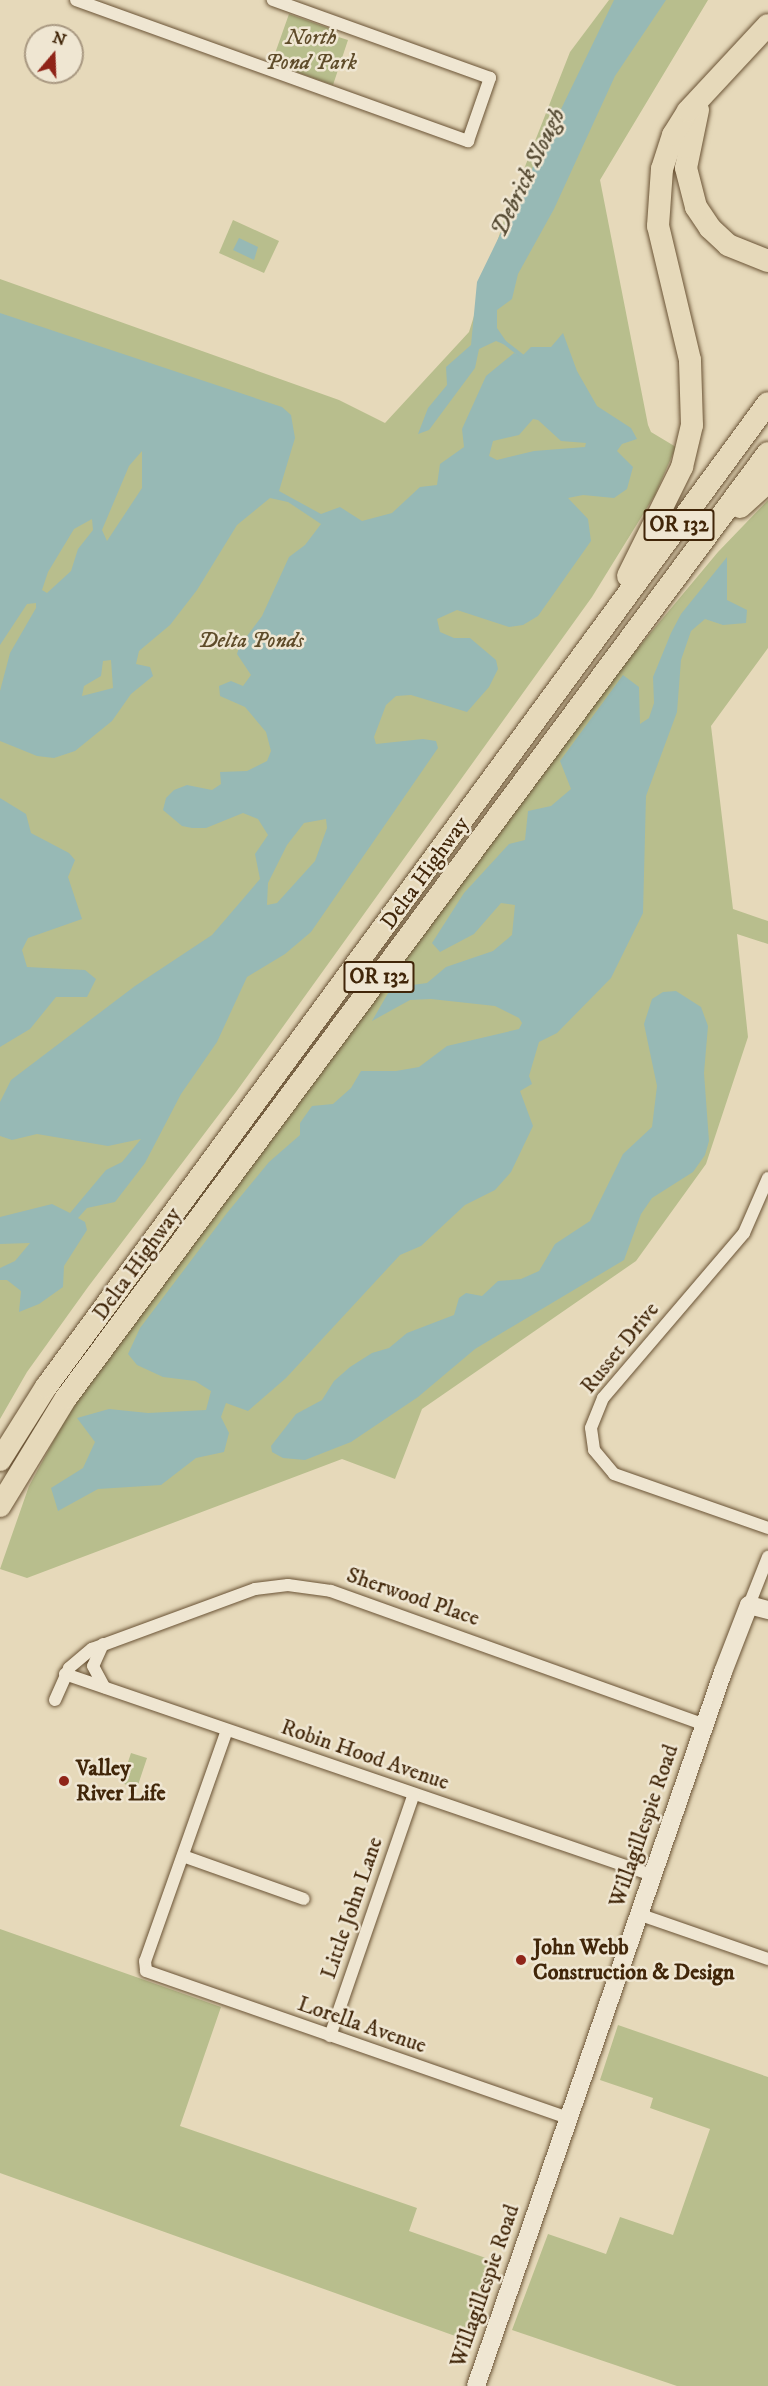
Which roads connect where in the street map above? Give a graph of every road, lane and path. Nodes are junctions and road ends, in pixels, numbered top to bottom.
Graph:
1 (76, 0) edge
2 (273, 0) edge
3 (768, 26) edge
4 (712, 83) junction
5 (768, 261) edge
6 (768, 404) edge
7 (768, 453) edge
8 (768, 482) edge
9 (708, 536) junction
10 (591, 646) junction
11 (768, 1178) edge
12 (0, 1460) edge
13 (0, 1506) edge
14 (768, 1528) edge
15 (768, 1557) edge
16 (749, 1605) junction
17 (768, 1610) edge
18 (104, 1644) junction
19 (65, 1674) junction
20 (105, 1688) junction
21 (55, 1700) dead end
22 (705, 1725) junction
23 (227, 1730) junction
24 (414, 1794) junction
25 (183, 1856) junction
26 (652, 1875) junction
27 (304, 1899) dead end
28 (638, 1914) junction
29 (768, 1959) edge
30 (330, 2036) junction
31 (568, 2118) junction
32 (476, 2386) edge

1 - 2 street
3 - 4 highway
4 - 5 highway
4 - 10 highway
6 - 10 highway, Delta Highway / OR 132
7 - 9 highway, Delta Highway / OR 132
8 - 9 highway
9 - 13 highway, Delta Highway / OR 132
10 - 12 highway, Delta Highway / OR 132
11 - 14 street, Russet Drive
15 - 16 street, Willagillespie Road
16 - 17 main road
16 - 22 main road, Willagillespie Road
18 - 19 street, Sherwood Place
18 - 20 street
18 - 22 street, Sherwood Place
19 - 20 street, Robin Hood Avenue
19 - 21 street, Sherwood Place
20 - 23 street, Robin Hood Avenue
22 - 26 main road, Willagillespie Road
23 - 24 street, Robin Hood Avenue
23 - 25 street
24 - 26 street, Robin Hood Avenue
24 - 30 street, Little John Lane
25 - 27 street
25 - 30 street, Lorella Avenue
26 - 28 main road, Willagillespie Road
28 - 29 street
28 - 31 main road, Willagillespie Road
30 - 31 street, Lorella Avenue
31 - 32 main road, Willagillespie Road

